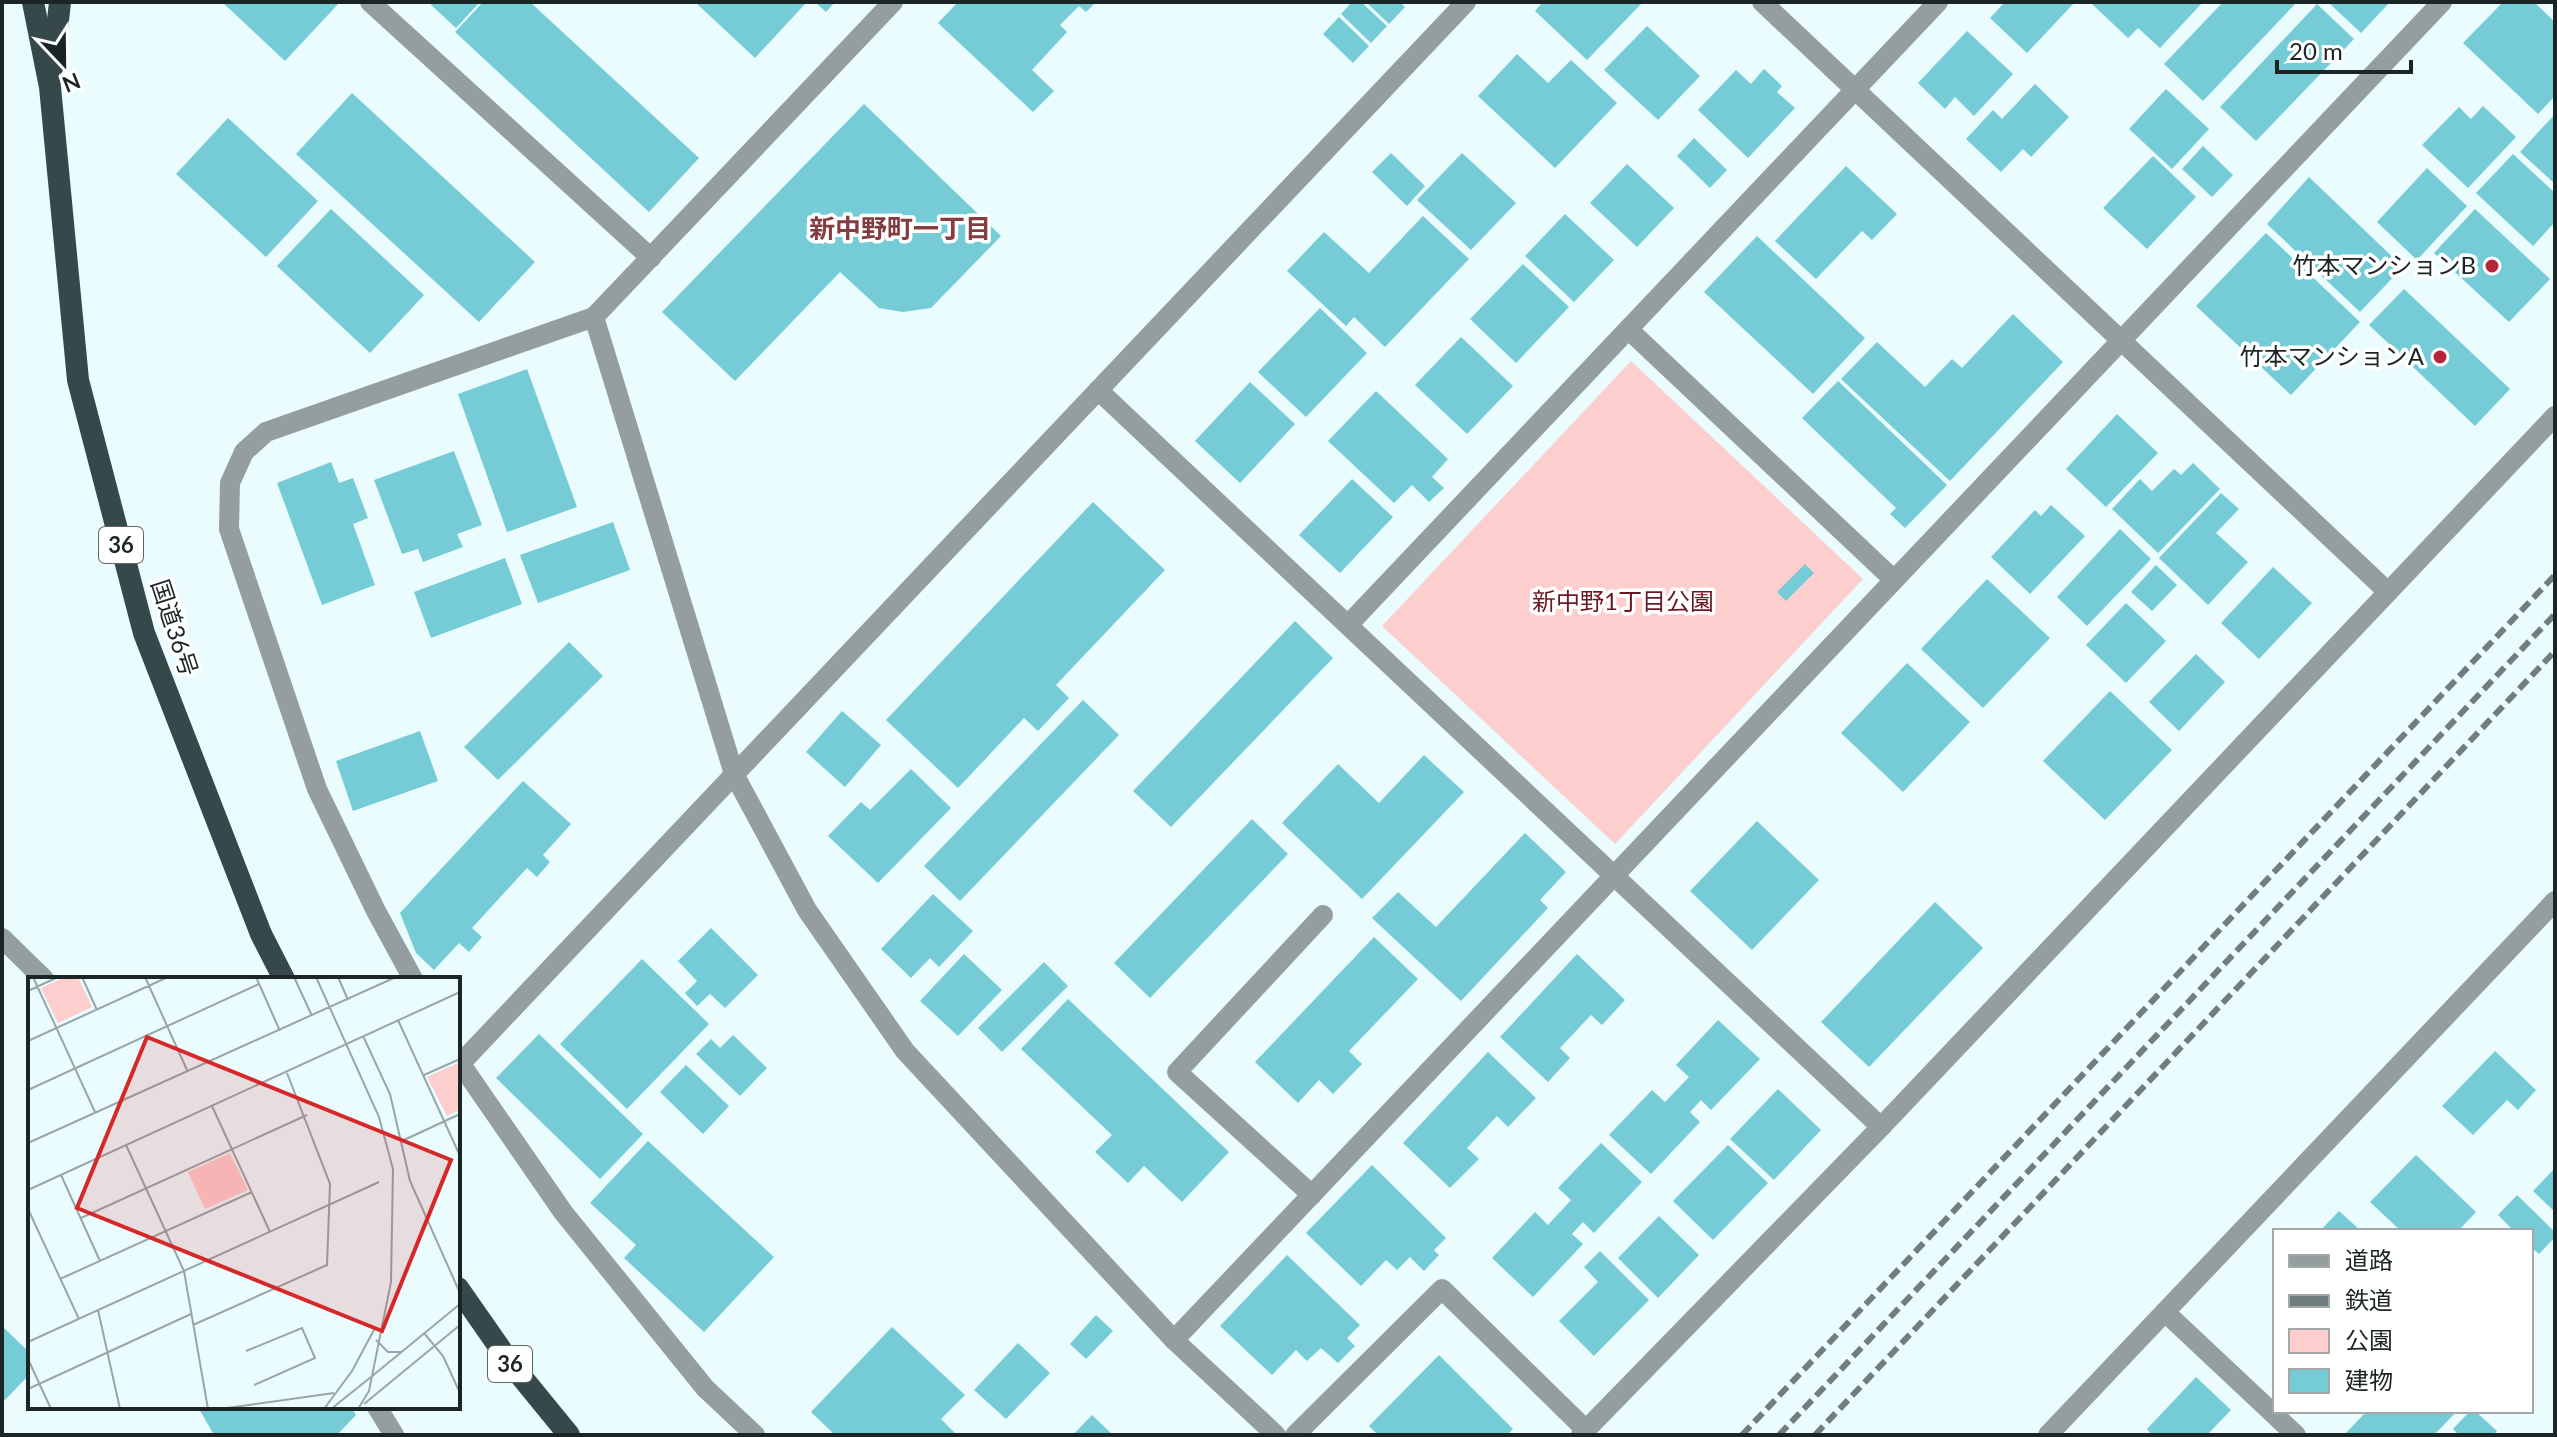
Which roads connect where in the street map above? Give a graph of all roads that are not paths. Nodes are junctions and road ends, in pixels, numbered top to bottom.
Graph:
1 (33, 2) edge
2 (60, 2) edge
3 (370, 2) edge
4 (893, 2) edge
5 (1466, 2) edge
6 (1762, 2) edge
7 (1938, 2) edge
8 (2442, 2) edge
9 (50, 87) junction
10 (1855, 90) junction
11 (651, 258) junction
12 (594, 317) junction
13 (1628, 329) junction
14 (2121, 340) junction
15 (1098, 390) junction
16 (2555, 416) edge
17 (1894, 580) junction
18 (2388, 592) junction
19 (1348, 625) junction
20 (734, 774) junction
21 (1614, 876) junction
22 (2555, 901) edge
23 (1323, 915) dead end
24 (2, 938) edge
25 (42, 977) edge
26 (283, 977) edge
27 (412, 977) edge
28 (460, 1061) edge
29 (460, 1063) edge
30 (1881, 1127) junction
31 (1312, 1195) junction
32 (460, 1291) edge
33 (2165, 1312) junction
34 (1174, 1340) junction
35 (378, 1409) edge
36 (1584, 1432) edge
37 (394, 1435) edge
38 (569, 1435) edge
39 (755, 1435) edge
40 (1276, 1435) edge
41 (1295, 1435) edge
42 (2048, 1435) edge
43 (2296, 1435) edge

1 - 9 highway, 国道36号 / 36
2 - 9 highway, 国道36号 / 36
3 - 11 street
4 - 11 street
5 - 15 street
6 - 10 street
7 - 10 street
8 - 14 street
9 - 26 highway, 国道36号 / 36
10 - 13 street
10 - 14 street
11 - 12 street
12 - 20 street
12 - 27 street
13 - 17 street
13 - 19 street
14 - 17 street
14 - 18 street
15 - 19 street
15 - 20 street
16 - 18 street
17 - 21 street
18 - 30 street
19 - 21 street
20 - 28 street
20 - 34 street
21 - 30 street
21 - 31 street
22 - 33 street
23 - 31 street
24 - 25 street
29 - 39 street
30 - 36 street
31 - 34 street
32 - 38 highway, 36
33 - 42 street
33 - 43 street
34 - 40 street
35 - 37 street
36 - 41 street

